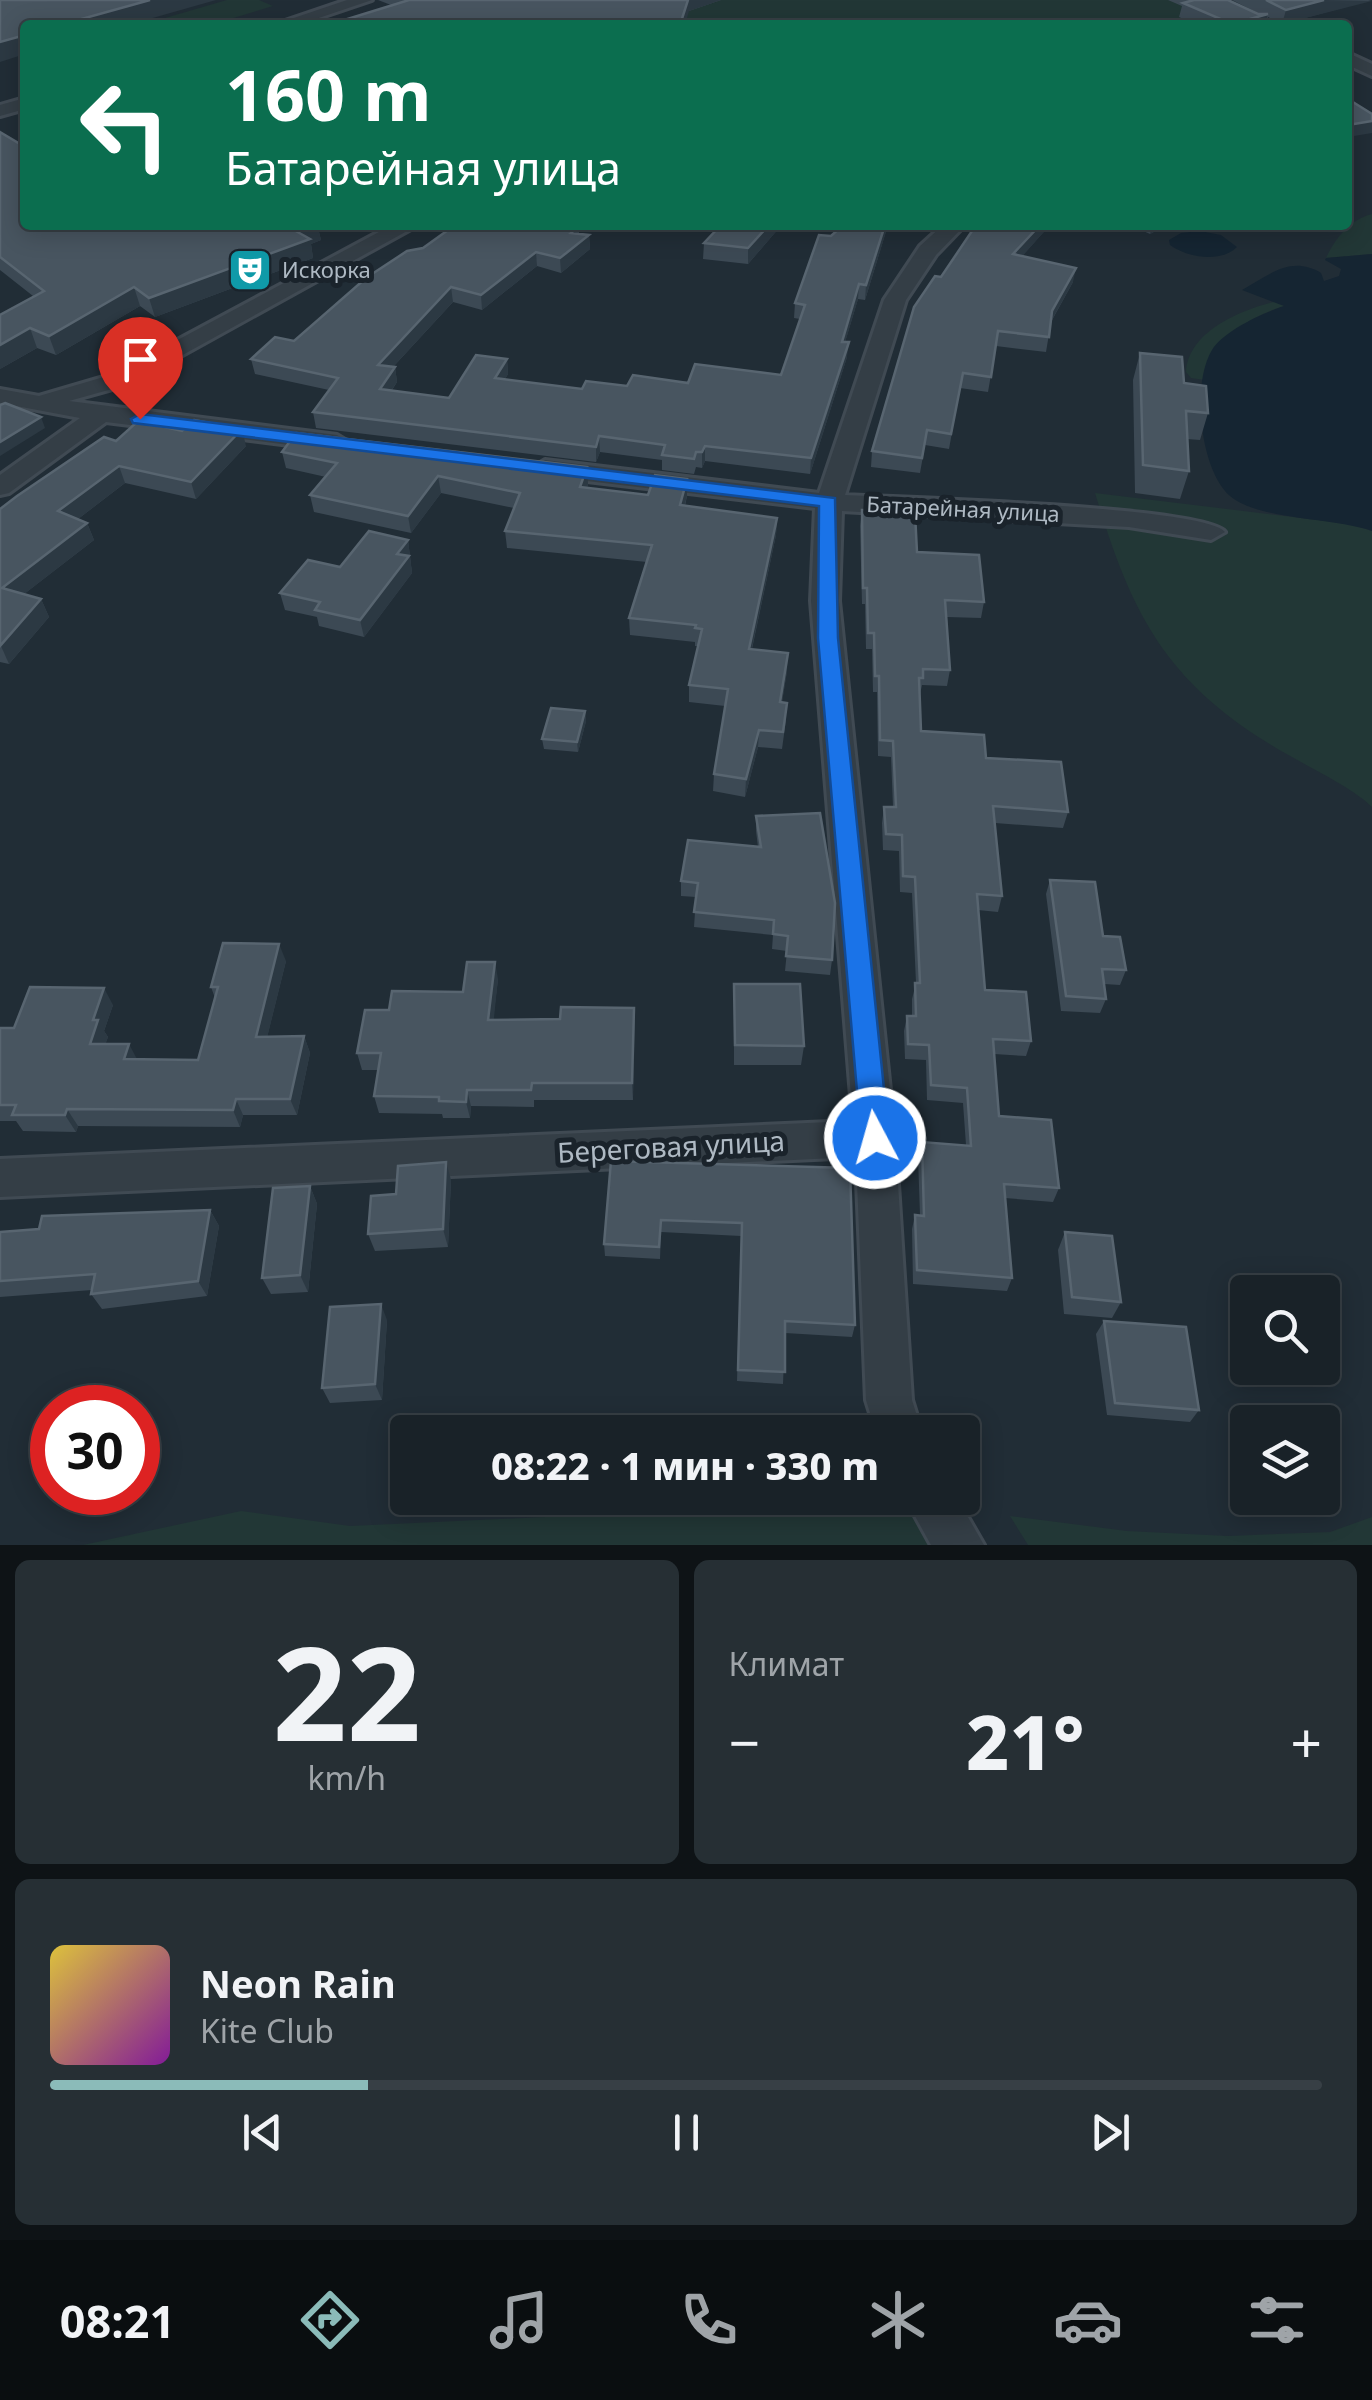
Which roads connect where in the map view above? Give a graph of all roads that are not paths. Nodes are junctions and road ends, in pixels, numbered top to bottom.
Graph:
1 (304, 0) edge
2 (364, 0) edge
3 (329, 10) junction
4 (297, 20) edge
5 (399, 230) edge
6 (950, 230) edge
7 (0, 396) edge
8 (30, 401) junction
9 (101, 414) junction
10 (357, 445) edge
11 (514, 464) edge
12 (0, 487) edge
13 (828, 502) junction
14 (1212, 532) dead end
15 (875, 1138) junction
16 (0, 1178) edge
17 (893, 1415) edge
18 (940, 1515) edge
19 (959, 1545) edge

1 - 3 street
2 - 3 street
3 - 4 street
5 - 8 street
6 - 13 street
7 - 8 street
8 - 9 street
9 - 10 street
9 - 12 street
11 - 13 street, Батарейная улица
13 - 14 street, Батарейная улица
13 - 15 street
15 - 16 street, Береговая улица
15 - 17 street
18 - 19 street

